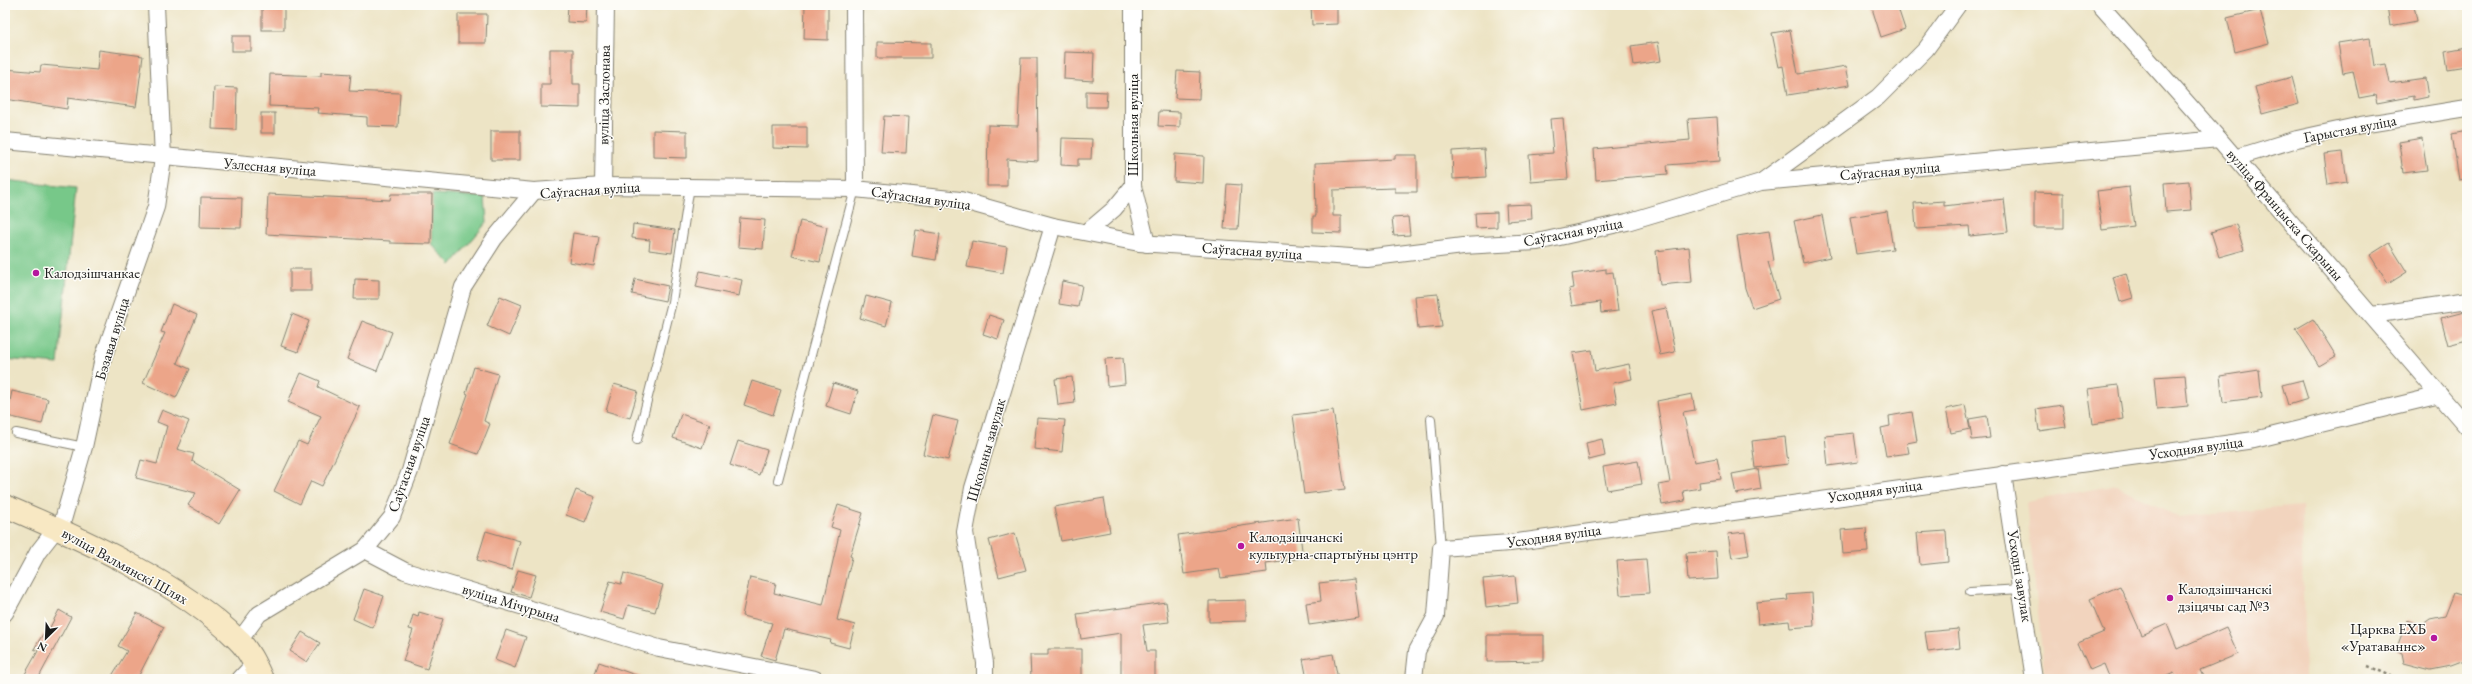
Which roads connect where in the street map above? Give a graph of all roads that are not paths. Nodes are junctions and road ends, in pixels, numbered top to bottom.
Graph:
1 (156, 5) edge
2 (606, 5) edge
3 (854, 5) edge
4 (1133, 5) edge
5 (1958, 5) edge
6 (2100, 5) edge
7 (2467, 108) edge
8 (2219, 139) junction
9 (5, 141) edge
10 (163, 158) junction
11 (2235, 158) junction
12 (1761, 182) junction
13 (603, 186) junction
14 (690, 186) junction
15 (1133, 186) junction
16 (855, 189) junction
17 (534, 191) junction
18 (1053, 226) junction
19 (1087, 232) junction
20 (1147, 244) junction
21 (2467, 301) edge
22 (2372, 315) junction
23 (2440, 396) junction
24 (1431, 419) dead end
25 (2467, 427) edge
26 (16, 433) dead end
27 (637, 440) dead end
28 (84, 447) junction
29 (2003, 474) junction
30 (778, 480) dead end
31 (5, 506) edge
32 (57, 528) junction
33 (1441, 548) junction
34 (365, 550) junction
35 (2021, 589) junction
36 (1970, 592) dead end
37 (5, 613) edge
38 (239, 641) junction
39 (252, 674) edge
40 (815, 679) edge
41 (985, 679) edge
42 (1414, 679) edge
43 (2034, 679) edge

1 - 10 street, Бэзавая вуліца
2 - 13 street, вуліца Заслонава
3 - 16 street, Саўгасная вуліца
4 - 15 street, Школьная вуліца
5 - 12 street
6 - 8 street, вуліца Францыска Скарыны
7 - 11 street, Гарыстая вуліца
8 - 11 street, вуліца Францыска Скарыны
8 - 12 street, Саўгасная вуліца
9 - 10 street, Узлесная вуліца
10 - 17 street, Узлесная вуліца
10 - 28 street, Бэзавая вуліца
11 - 22 street, вуліца Францыска Скарыны
12 - 20 street, Саўгасная вуліца
13 - 14 street, Саўгасная вуліца
13 - 17 street, Саўгасная вуліца
14 - 16 street, Саўгасная вуліца
14 - 27 lane
15 - 19 street
15 - 20 street, Школьная вуліца
16 - 18 street, Саўгасная вуліца
16 - 30 lane
17 - 34 street, Саўгасная вуліца
18 - 19 street, Саўгасная вуліца
18 - 41 street, Школьны завулак
19 - 20 street, Саўгасная вуліца
21 - 22 street
22 - 23 street, вуліца Францыска Скарыны
23 - 25 street, вуліца Францыска Скарыны
23 - 29 street, Усходняя вуліца
24 - 33 lane
26 - 28 lane
28 - 32 street, Бэзавая вуліца
29 - 33 street, Усходняя вуліца
29 - 35 street, Усходні завулак
31 - 32 main road, вуліца Валмянскі Шлях
32 - 37 street, Бэзавая вуліца
32 - 38 main road, вуліца Валмянскі Шлях
33 - 42 street
34 - 38 street
34 - 40 street, вуліца Мічурына
35 - 36 lane
35 - 43 street, Усходні завулак
38 - 39 main road, вуліца Валмянскі Шлях

